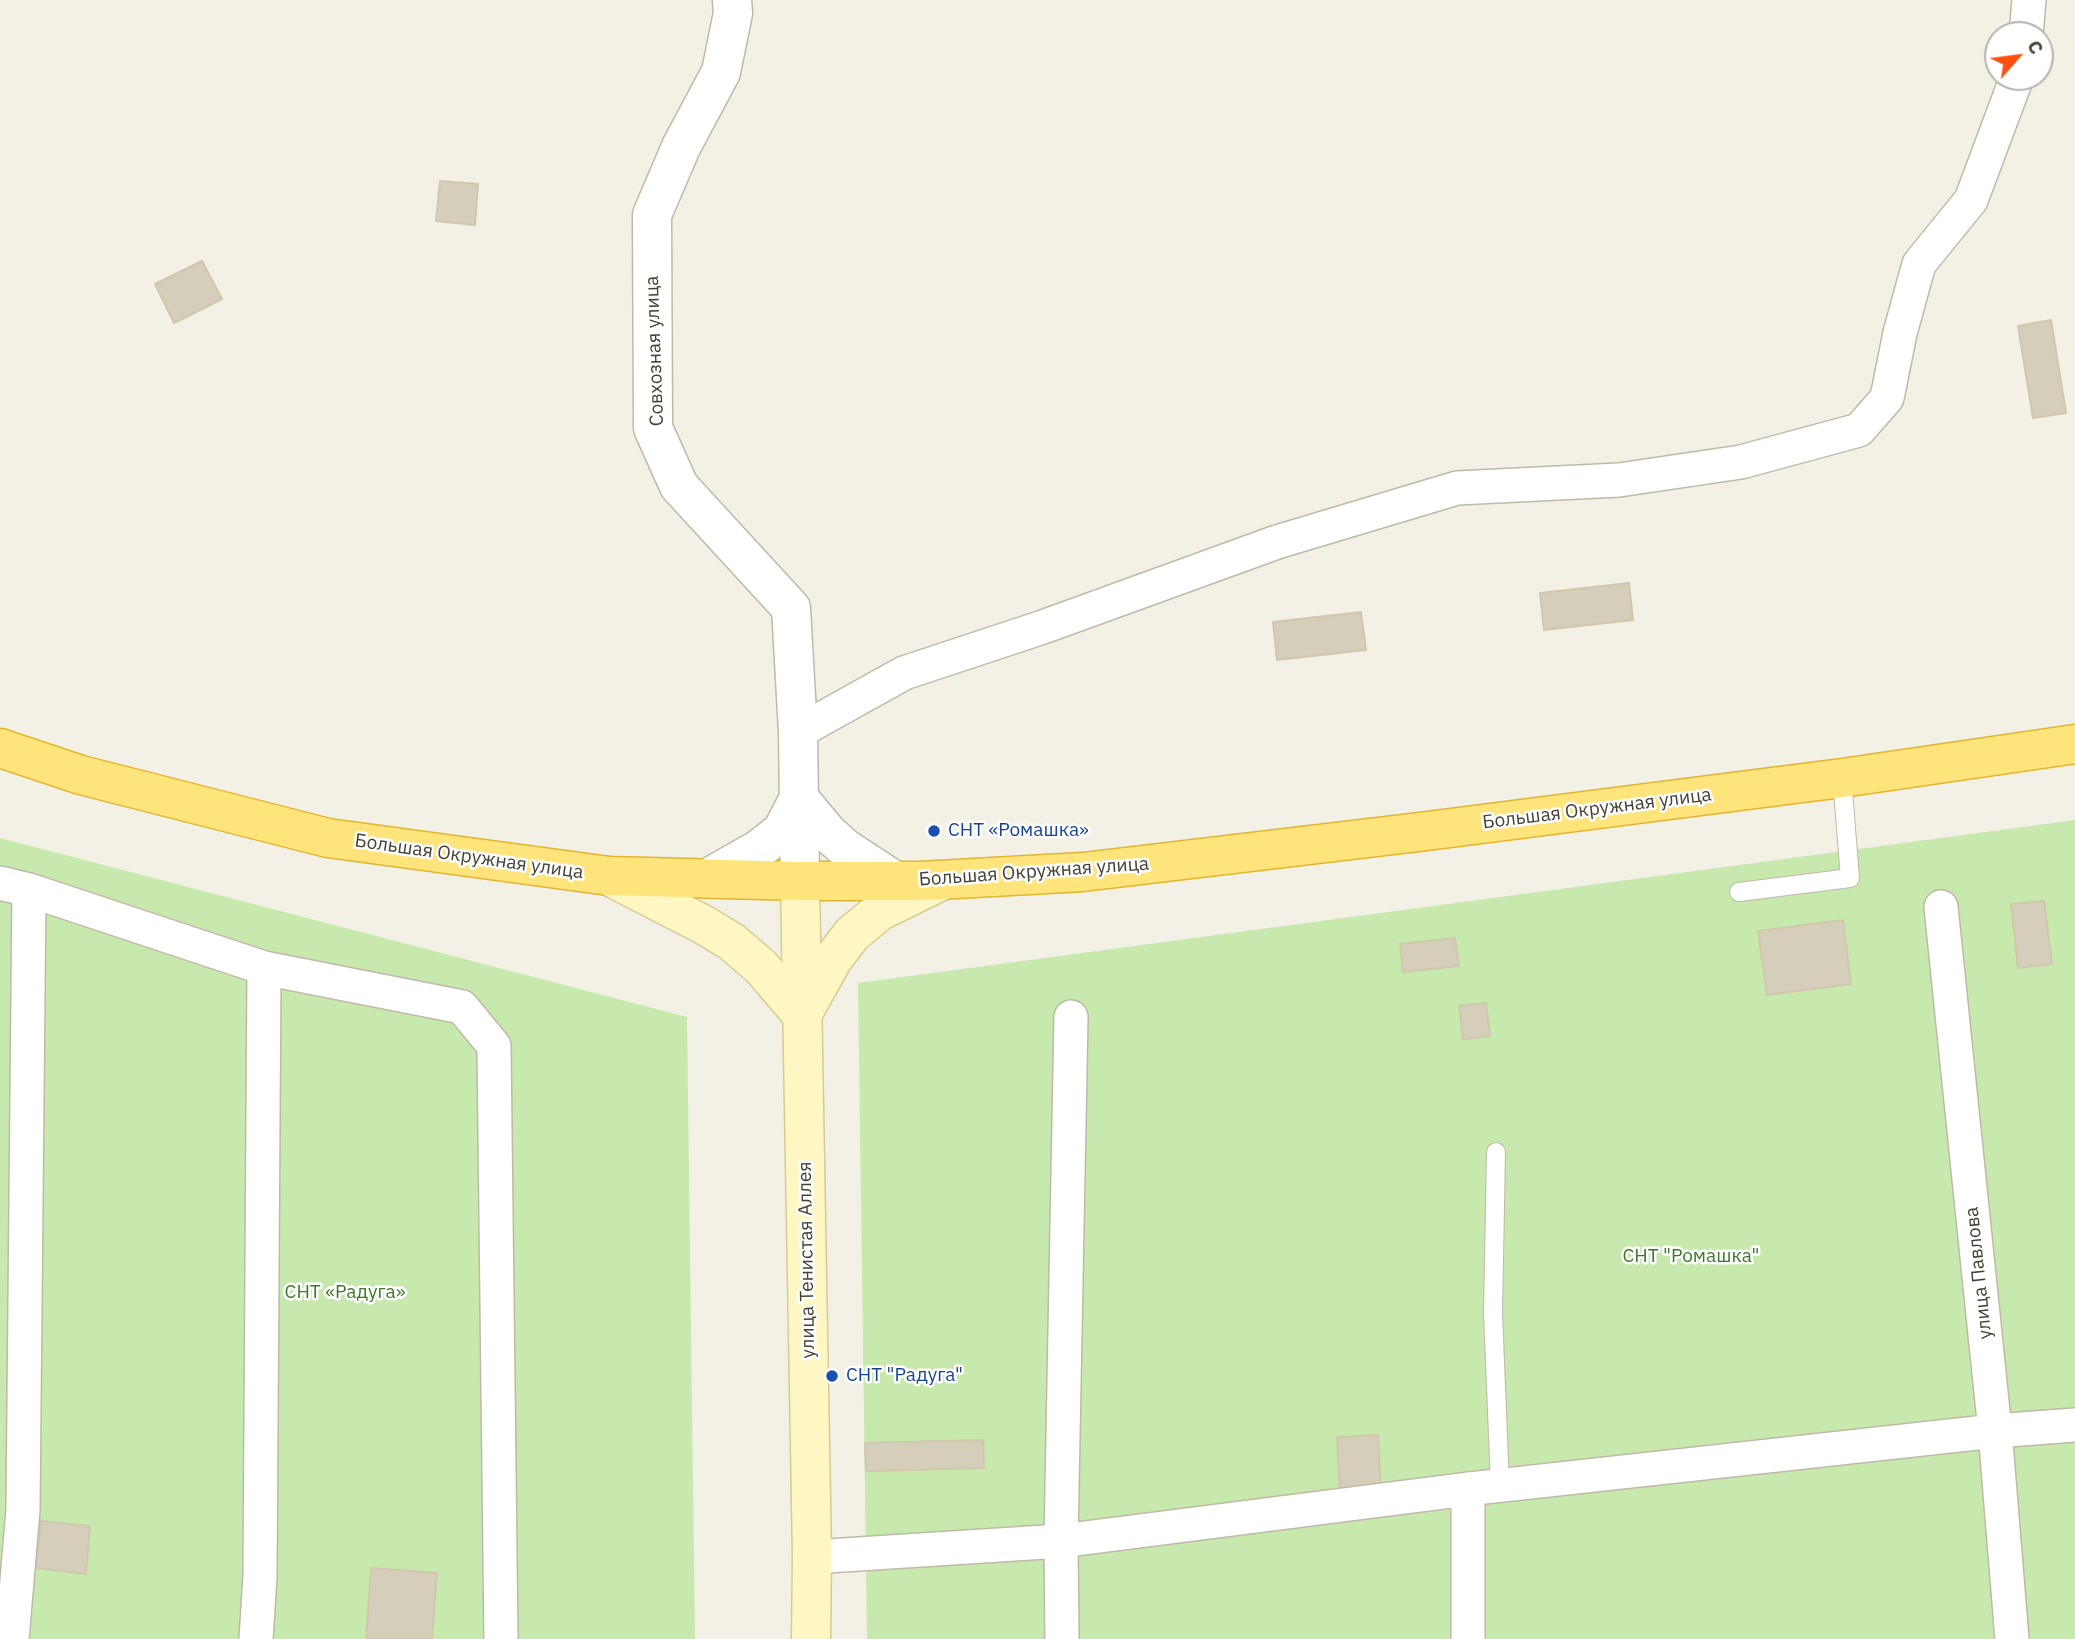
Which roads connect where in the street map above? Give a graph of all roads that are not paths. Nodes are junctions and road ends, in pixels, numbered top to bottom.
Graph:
1 (732, 0) edge
2 (2029, 0) edge
3 (2027, 21) edge
4 (2012, 91) edge
5 (798, 732) junction
6 (2075, 744) edge
7 (0, 748) edge
8 (1842, 778) junction
9 (799, 799) junction
10 (609, 876) junction
11 (708, 878) junction
12 (800, 881) junction
13 (895, 881) junction
14 (941, 881) junction
15 (14, 886) edge
16 (1739, 892) dead end
17 (1941, 907) dead end
18 (264, 968) junction
19 (802, 1015) junction
20 (1071, 1017) dead end
21 (1496, 1152) dead end
22 (2075, 1425) edge
23 (1995, 1431) junction
24 (1484, 1487) junction
25 (1061, 1541) junction
26 (812, 1557) junction
27 (12, 1639) edge
28 (256, 1639) edge
29 (501, 1639) edge
30 (811, 1639) edge
31 (1062, 1639) edge
32 (1468, 1639) edge
33 (2012, 1639) edge

1 - 5 street, Совхозная улица
2 - 3 street
4 - 5 street
5 - 9 street, Совхозная улица
6 - 8 highway, Большая Окружная улица
7 - 10 highway, Большая Окружная улица
8 - 14 highway, Большая Окружная улица
8 - 16 lane
9 - 11 street
9 - 12 street, Совхозная улица
9 - 13 street
10 - 11 highway, Большая Окружная улица
10 - 19 main road
11 - 12 highway, Большая Окружная улица
12 - 13 highway, Большая Окружная улица
12 - 19 main road, улица Тенистая Аллея
13 - 14 highway, Большая Окружная улица
14 - 19 main road
15 - 18 street
15 - 27 street
17 - 23 street, улица Павлова
18 - 28 street
18 - 29 street
19 - 26 main road, улица Тенистая Аллея
20 - 25 street
21 - 24 lane
22 - 23 street
23 - 24 street
23 - 33 street, улица Павлова
24 - 25 street
24 - 32 street
25 - 26 street
25 - 31 street
26 - 30 main road, улица Тенистая Аллея

